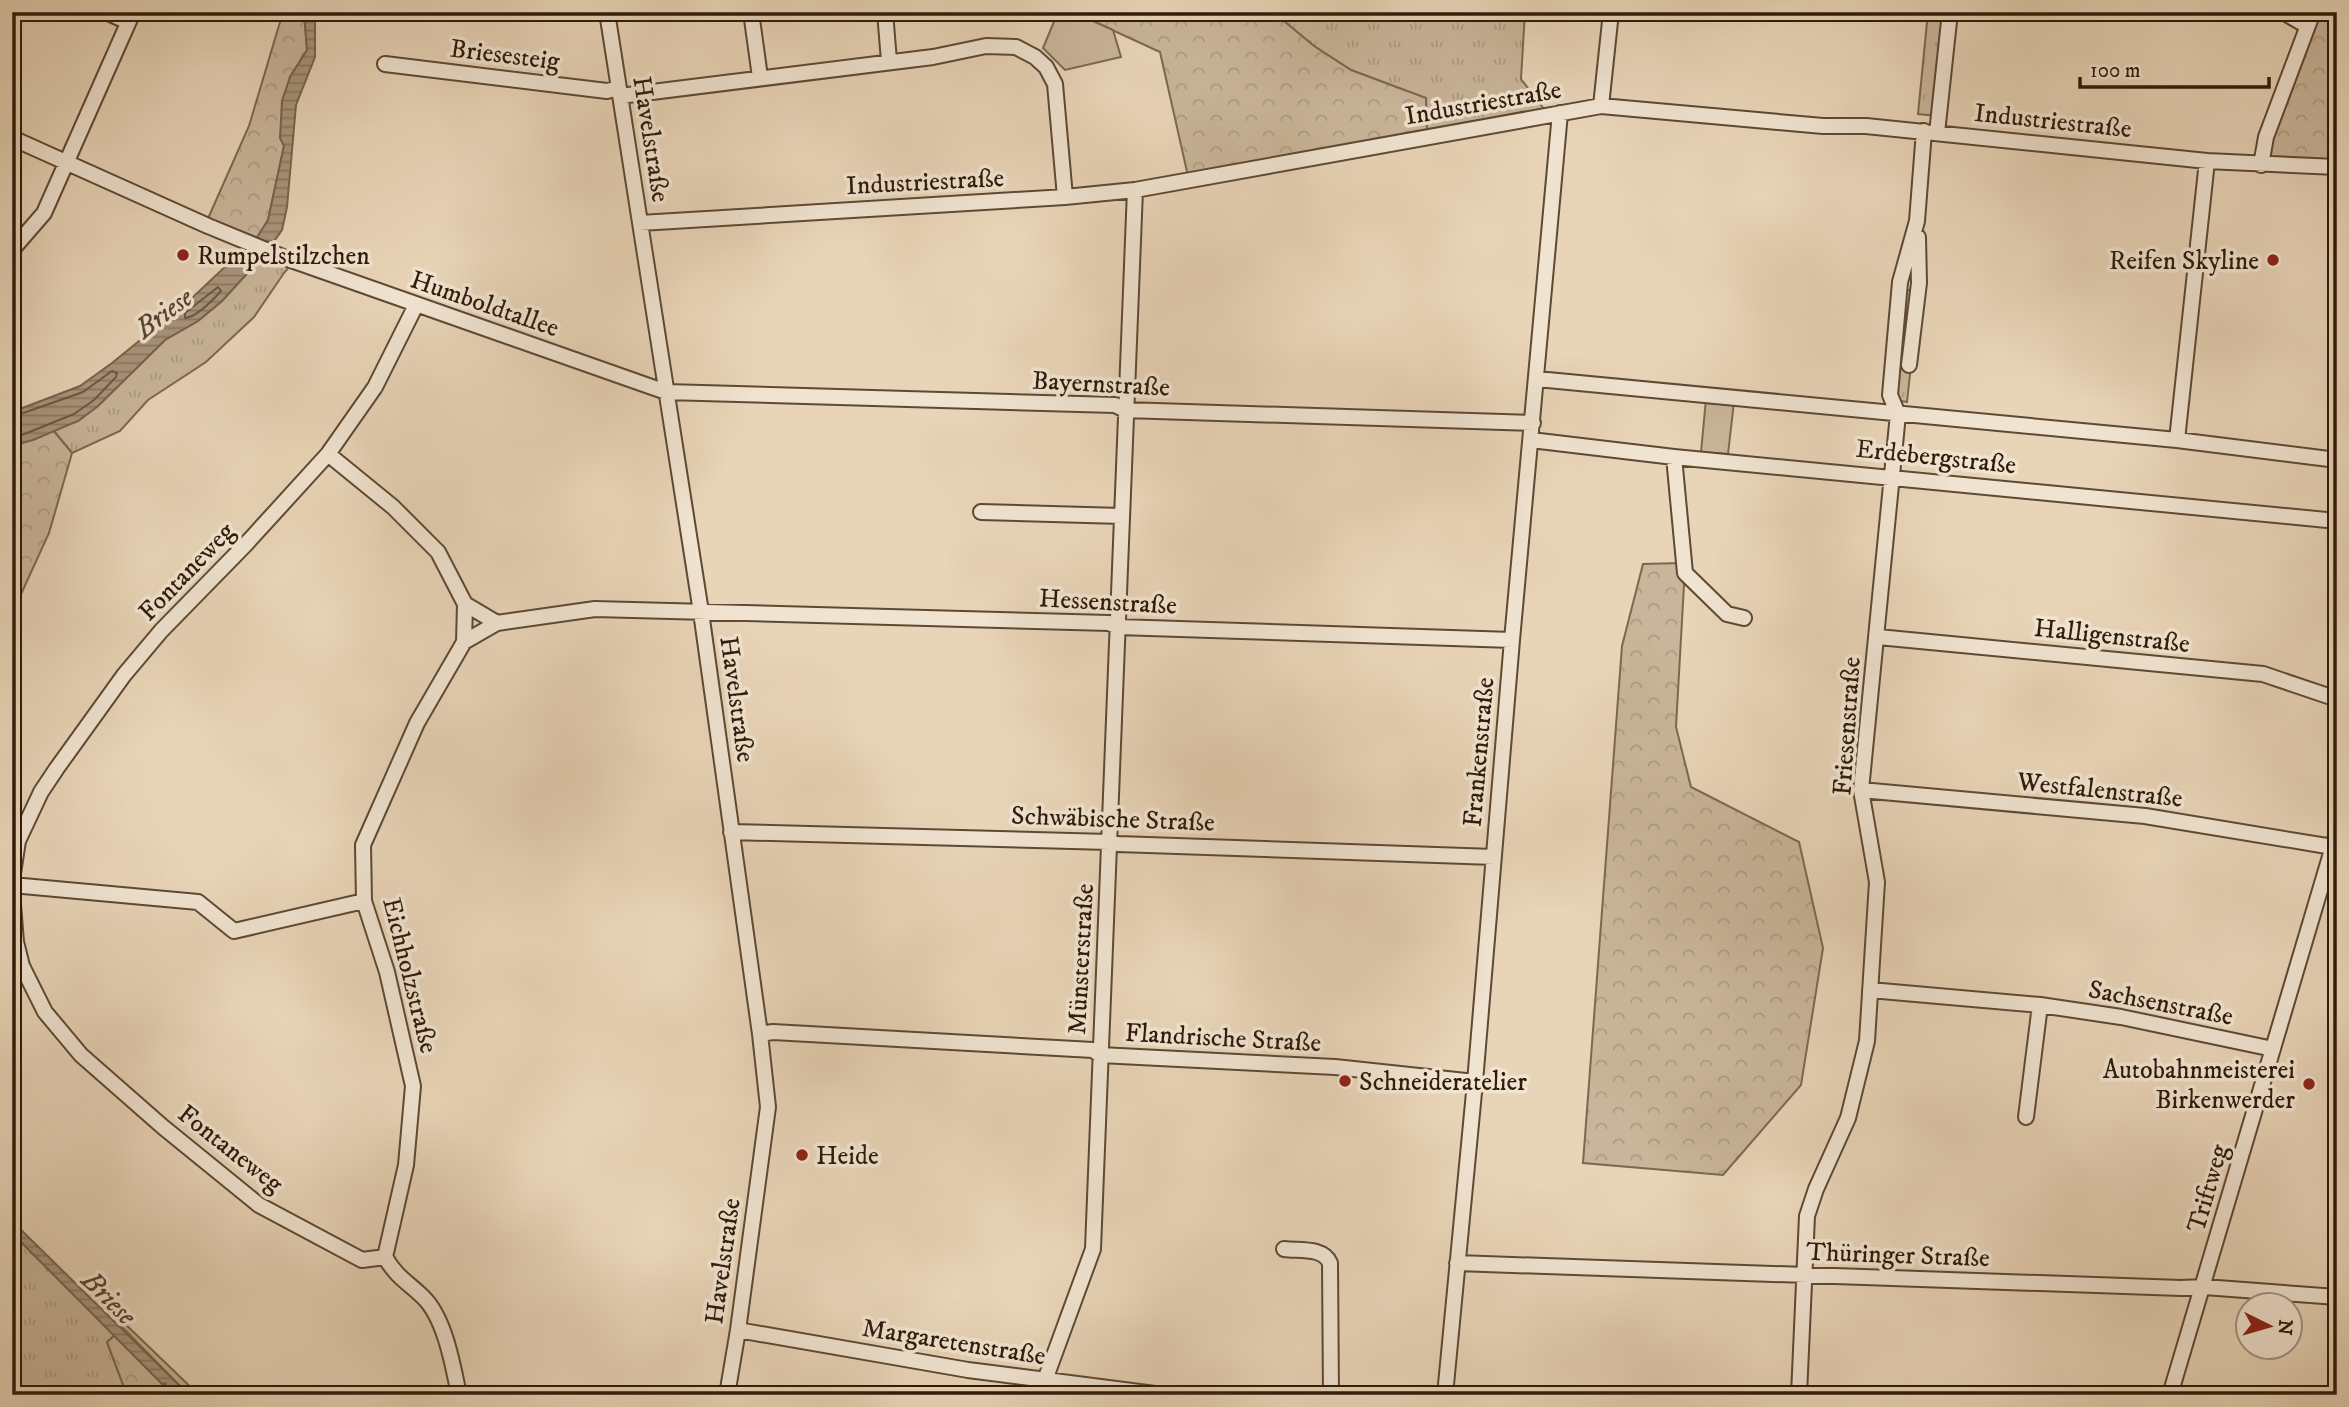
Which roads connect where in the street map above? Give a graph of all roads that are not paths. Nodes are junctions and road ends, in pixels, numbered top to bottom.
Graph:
1 (106, 12) edge
2 (607, 12) edge
3 (751, 12) edge
4 (885, 12) edge
5 (1611, 12) edge
6 (1950, 12) edge
7 (2283, 12) edge
8 (130, 17) edge
9 (2310, 19) edge
10 (889, 61) junction
11 (385, 64) dead end
12 (760, 77) junction
13 (620, 92) junction
14 (1601, 106) junction
15 (1560, 113) junction
16 (1931, 132) junction
17 (12, 138) edge
18 (2207, 161) junction
19 (67, 163) junction
20 (2261, 165) junction
21 (2337, 167) edge
22 (1135, 190) junction
23 (1065, 197) junction
24 (1917, 221) junction
25 (640, 223) junction
26 (12, 250) edge
27 (416, 305) junction
28 (1909, 365) dead end
29 (1537, 379) junction
30 (666, 392) junction
31 (1125, 410) junction
32 (1898, 414) junction
33 (1533, 422) junction
34 (1531, 440) junction
35 (2177, 440) junction
36 (328, 454) junction
37 (1674, 457) junction
38 (2337, 460) edge
39 (1892, 476) junction
40 (981, 512) dead end
41 (1122, 516) junction
42 (2337, 521) edge
43 (465, 604) junction
44 (701, 611) junction
45 (1744, 618) dead end
46 (497, 623) junction
47 (1118, 628) junction
48 (1878, 637) junction
49 (1512, 640) junction
50 (464, 642) junction
51 (2337, 699) edge
52 (1861, 790) junction
53 (732, 832) junction
54 (2335, 840) edge
55 (1110, 842) junction
56 (1494, 857) junction
57 (12, 883) edge
58 (12, 892) edge
59 (364, 901) junction
60 (1870, 990) junction
61 (2040, 1005) junction
62 (760, 1034) junction
63 (2273, 1049) junction
64 (1100, 1055) junction
65 (1475, 1082) junction
66 (2026, 1117) dead end
67 (1284, 1249) dead end
68 (385, 1257) junction
69 (1457, 1263) junction
70 (1802, 1276) junction
71 (2204, 1287) junction
72 (2337, 1297) edge
73 (738, 1330) junction
74 (1045, 1380) junction
75 (459, 1395) edge
76 (727, 1395) edge
77 (1044, 1395) edge
78 (1163, 1395) edge
79 (1331, 1395) edge
80 (1445, 1395) edge
81 (1799, 1395) edge
82 (2171, 1395) edge

1 - 8 street
2 - 13 street, Havelstraße
3 - 12 street
4 - 10 street
5 - 14 street
6 - 16 street, Friesenstraße
7 - 9 street
8 - 19 street
9 - 20 street
10 - 12 street, Briesesteig
10 - 23 street, Briesesteig
11 - 13 street, Briesesteig
12 - 13 street, Briesesteig
13 - 25 street, Havelstraße
14 - 15 street, Industriestraße
14 - 16 street, Industriestraße
15 - 22 street, Industriestraße
15 - 29 street, Frankenstraße
16 - 18 street, Industriestraße
16 - 24 street, Friesenstraße
17 - 19 street
18 - 20 street, Industriestraße
18 - 35 street
19 - 26 street
19 - 27 street, Humboldtallee
20 - 21 street, Industriestraße
22 - 23 street, Industriestraße
22 - 31 street, Münsterstraße
23 - 25 street, Industriestraße
24 - 28 street, Friesenstraße
24 - 32 street, Friesenstraße
25 - 30 street, Havelstraße
27 - 30 street, Humboldtallee
27 - 36 street, Fontaneweg
29 - 32 street, Erdebergstraße
29 - 33 street, Frankenstraße
30 - 31 street, Bayernstraße
30 - 44 street, Havelstraße
31 - 33 street, Bayernstraße
31 - 41 street, Münsterstraße
32 - 35 street, Erdebergstraße
32 - 39 street, Friesenstraße
33 - 34 street, Frankenstraße
34 - 37 street, Erdebergstraße
34 - 49 street, Frankenstraße
35 - 38 street, Erdebergstraße
36 - 43 street, Eichholzstraße
36 - 57 street, Fontaneweg
37 - 39 street, Erdebergstraße
37 - 45 street
39 - 42 street, Erdebergstraße
39 - 48 street, Friesenstraße
40 - 41 street
41 - 47 street, Münsterstraße
43 - 46 street
43 - 50 street, Eichholzstraße
44 - 46 street, Eichholzstraße
44 - 47 street, Hessenstraße
44 - 53 street, Havelstraße
46 - 50 street, Eichholzstraße
47 - 49 street, Hessenstraße
47 - 55 street, Münsterstraße
48 - 51 street, Halligenstraße
48 - 52 street, Friesenstraße
49 - 56 street, Frankenstraße
50 - 59 street, Eichholzstraße
52 - 54 street, Westfalenstraße
52 - 60 street, Friesenstraße
53 - 55 street, Schwäbische Straße
53 - 62 street, Havelstraße
54 - 63 street, Triftweg
55 - 56 street, Schwäbische Straße
55 - 64 street, Münsterstraße
56 - 65 street, Frankenstraße
57 - 59 street
58 - 68 street, Fontaneweg
59 - 68 street, Eichholzstraße
60 - 61 street, Sachsenstraße
60 - 70 street, Friesenstraße
61 - 63 street, Sachsenstraße
61 - 66 street
62 - 64 street, Flandrische Straße
62 - 73 street, Havelstraße
63 - 71 street, Triftweg
64 - 65 street, Flandrische Straße
64 - 74 street, Münsterstraße
65 - 69 street, Frankenstraße
67 - 79 street
68 - 75 street
69 - 70 street, Thüringer Straße
69 - 80 street, Frankenstraße
70 - 71 street, Thüringer Straße
70 - 81 street, Friesenstraße
71 - 72 street, Thüringer Straße
71 - 82 street, Triftweg
73 - 74 street, Margaretenstraße
73 - 76 street, Havelstraße
74 - 77 street, Münsterstraße
74 - 78 street, Margaretenstraße

